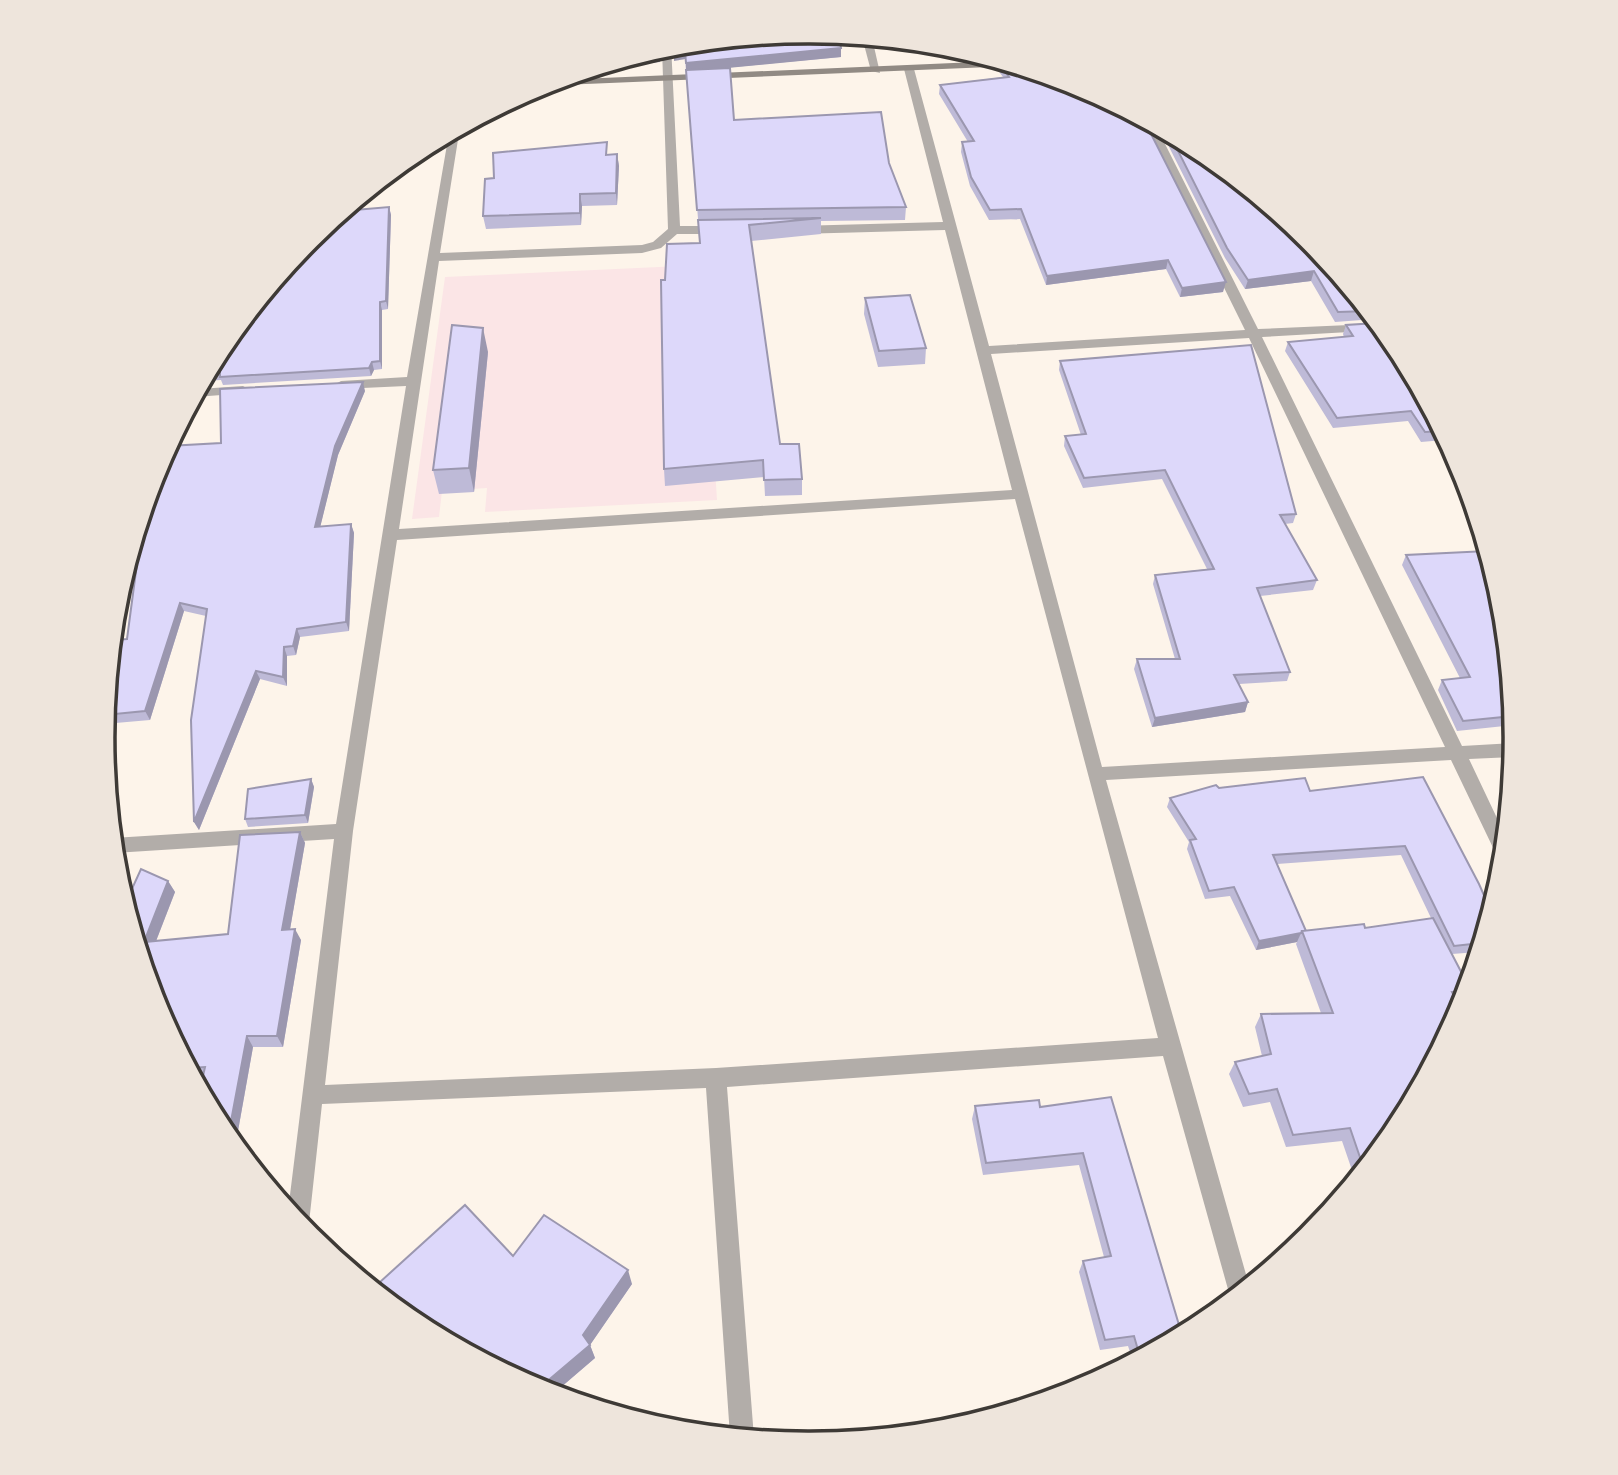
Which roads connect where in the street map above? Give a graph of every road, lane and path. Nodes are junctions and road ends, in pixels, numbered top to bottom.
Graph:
1 (870, 47) edge
2 (667, 59) edge
3 (982, 65) edge
4 (909, 69) junction
5 (876, 71) junction
6 (667, 79) junction
7 (582, 82) edge
8 (1155, 137) edge
9 (454, 142) edge
10 (949, 226) junction
11 (674, 230) junction
12 (735, 230) edge
13 (778, 230) edge
14 (433, 257) junction
15 (1367, 327) edge
16 (1253, 332) junction
17 (983, 350) junction
18 (415, 381) junction
19 (319, 386) edge
20 (265, 389) edge
21 (207, 392) edge
22 (1020, 494) junction
23 (392, 535) junction
24 (1502, 751) edge
25 (1459, 755) junction
26 (1095, 774) junction
27 (344, 831) junction
28 (1496, 834) edge
29 (124, 844) edge
30 (1171, 1046) junction
31 (716, 1078) junction
32 (315, 1095) junction
33 (300, 1209) edge
34 (1237, 1283) edge
35 (741, 1428) edge

1 - 5 street
2 - 6 street
3 - 4 street
4 - 5 street
4 - 10 street
5 - 6 street
6 - 7 street
6 - 11 street
8 - 16 street
9 - 14 street
10 - 13 street
10 - 17 street
11 - 12 street
11 - 14 street
14 - 18 street
15 - 16 street
16 - 17 street
16 - 25 street
17 - 22 street
18 - 19 street
18 - 23 street
20 - 21 street
22 - 23 street
22 - 26 street
23 - 27 street
24 - 25 street
25 - 26 street
25 - 28 street
26 - 30 street
27 - 29 street
27 - 32 street
30 - 31 street
30 - 34 street
31 - 32 street
31 - 35 street
32 - 33 street

